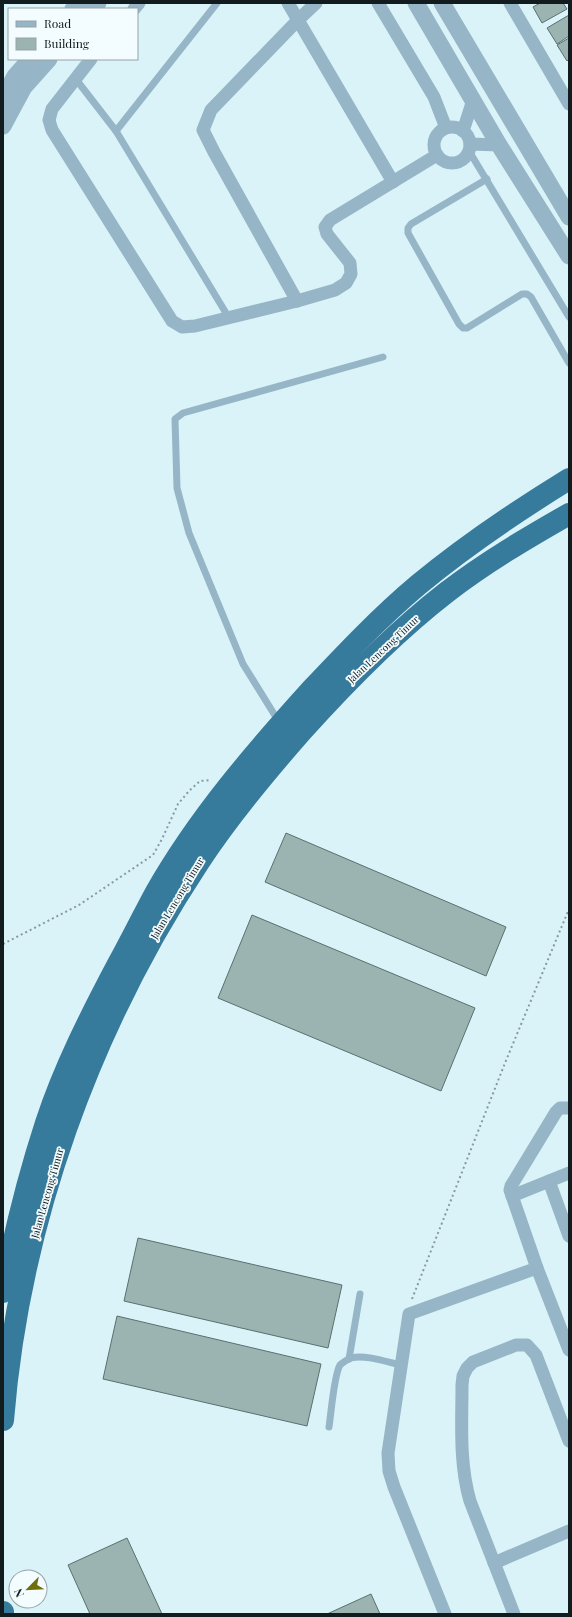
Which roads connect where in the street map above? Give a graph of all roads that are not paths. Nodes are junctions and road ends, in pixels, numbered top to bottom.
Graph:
1 (217, 3) edge
2 (288, 3) edge
3 (316, 3) edge
4 (378, 3) edge
5 (416, 3) edge
6 (442, 3) edge
7 (510, 3) edge
8 (298, 20) junction
9 (29, 60) edge
10 (48, 60) edge
11 (90, 60) edge
12 (75, 78) junction
13 (3, 98) edge
14 (473, 100) junction
15 (569, 104) edge
16 (3, 126) edge
17 (446, 128) junction
18 (116, 131) junction
19 (464, 131) junction
20 (499, 144) junction
21 (470, 148) junction
22 (437, 155) junction
23 (487, 179) junction
24 (393, 182) junction
25 (569, 217) edge
26 (569, 256) edge
27 (297, 301) junction
28 (569, 317) edge
29 (229, 318) junction
30 (383, 357) dead end
31 (569, 363) edge
32 (569, 479) edge
33 (569, 500) edge
34 (569, 514) edge
35 (505, 552) junction
36 (281, 724) junction
37 (569, 1108) edge
38 (569, 1173) edge
39 (548, 1181) junction
40 (512, 1196) junction
41 (569, 1236) edge
42 (537, 1268) junction
43 (3, 1292) edge
44 (360, 1294) dead end
45 (569, 1350) edge
46 (349, 1359) junction
47 (400, 1365) junction
48 (3, 1420) edge
49 (329, 1427) dead end
50 (569, 1441) edge
51 (569, 1531) edge
52 (494, 1563) junction
53 (445, 1614) edge
54 (514, 1614) edge

1 - 18 lane
2 - 8 street
3 - 8 street
4 - 17 street
5 - 14 street
6 - 25 street
7 - 15 street
8 - 24 street
8 - 27 street
9 - 13 street
10 - 16 street
11 - 12 street
12 - 18 lane
12 - 29 street
14 - 19 street
14 - 20 street
17 - 19 street
17 - 22 street
18 - 29 lane
19 - 21 street
20 - 21 street
20 - 26 street
21 - 22 street
21 - 23 lane
22 - 24 street
23 - 28 lane
23 - 31 lane
24 - 27 street
27 - 29 street
30 - 36 lane
32 - 36 highway, Jalan Lencong Timur
33 - 35 highway
34 - 35 highway, Jalan Lencong Timur
35 - 48 highway, Jalan Lencong Timur
36 - 43 highway, Jalan Lencong Timur
37 - 40 street
38 - 39 street
39 - 40 street
39 - 41 street
40 - 42 street
42 - 45 street
42 - 47 street
44 - 46 lane
46 - 47 lane
46 - 49 lane
47 - 53 street
50 - 52 street
51 - 52 street
52 - 54 street

